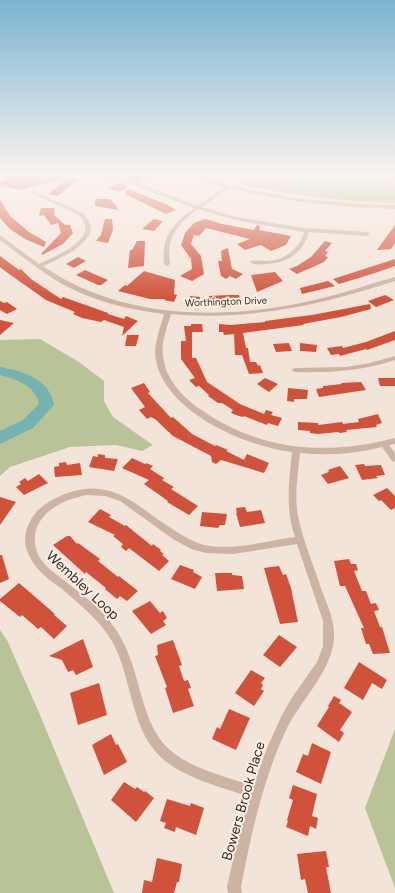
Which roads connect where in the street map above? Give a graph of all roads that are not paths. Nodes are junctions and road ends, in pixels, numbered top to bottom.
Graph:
1 (84, 218) edge
2 (186, 218) edge
3 (236, 218) edge
4 (307, 230) junction
5 (367, 234) dead end
6 (0, 237) edge
7 (253, 262) dead end
8 (167, 264) dead end
9 (38, 266) junction
10 (395, 279) edge
11 (168, 312) junction
12 (394, 359) edge
13 (295, 370) dead end
14 (395, 441) edge
15 (384, 444) junction
16 (296, 449) junction
17 (395, 459) edge
18 (300, 540) junction
19 (257, 793) junction
20 (235, 893) edge

1 - 9 street
2 - 8 street
3 - 4 street
4 - 5 street
4 - 7 street
6 - 9 street, Worthington Drive
9 - 11 street, Worthington Drive
10 - 11 street, Worthington Drive
11 - 16 street
12 - 13 street
14 - 15 street
15 - 16 street
15 - 17 street
16 - 18 street, Bowers Brook Place
18 - 19 street, Bowers Brook Place
18 - 19 street, Wembley Loop
19 - 20 street, Bowers Brook Place

